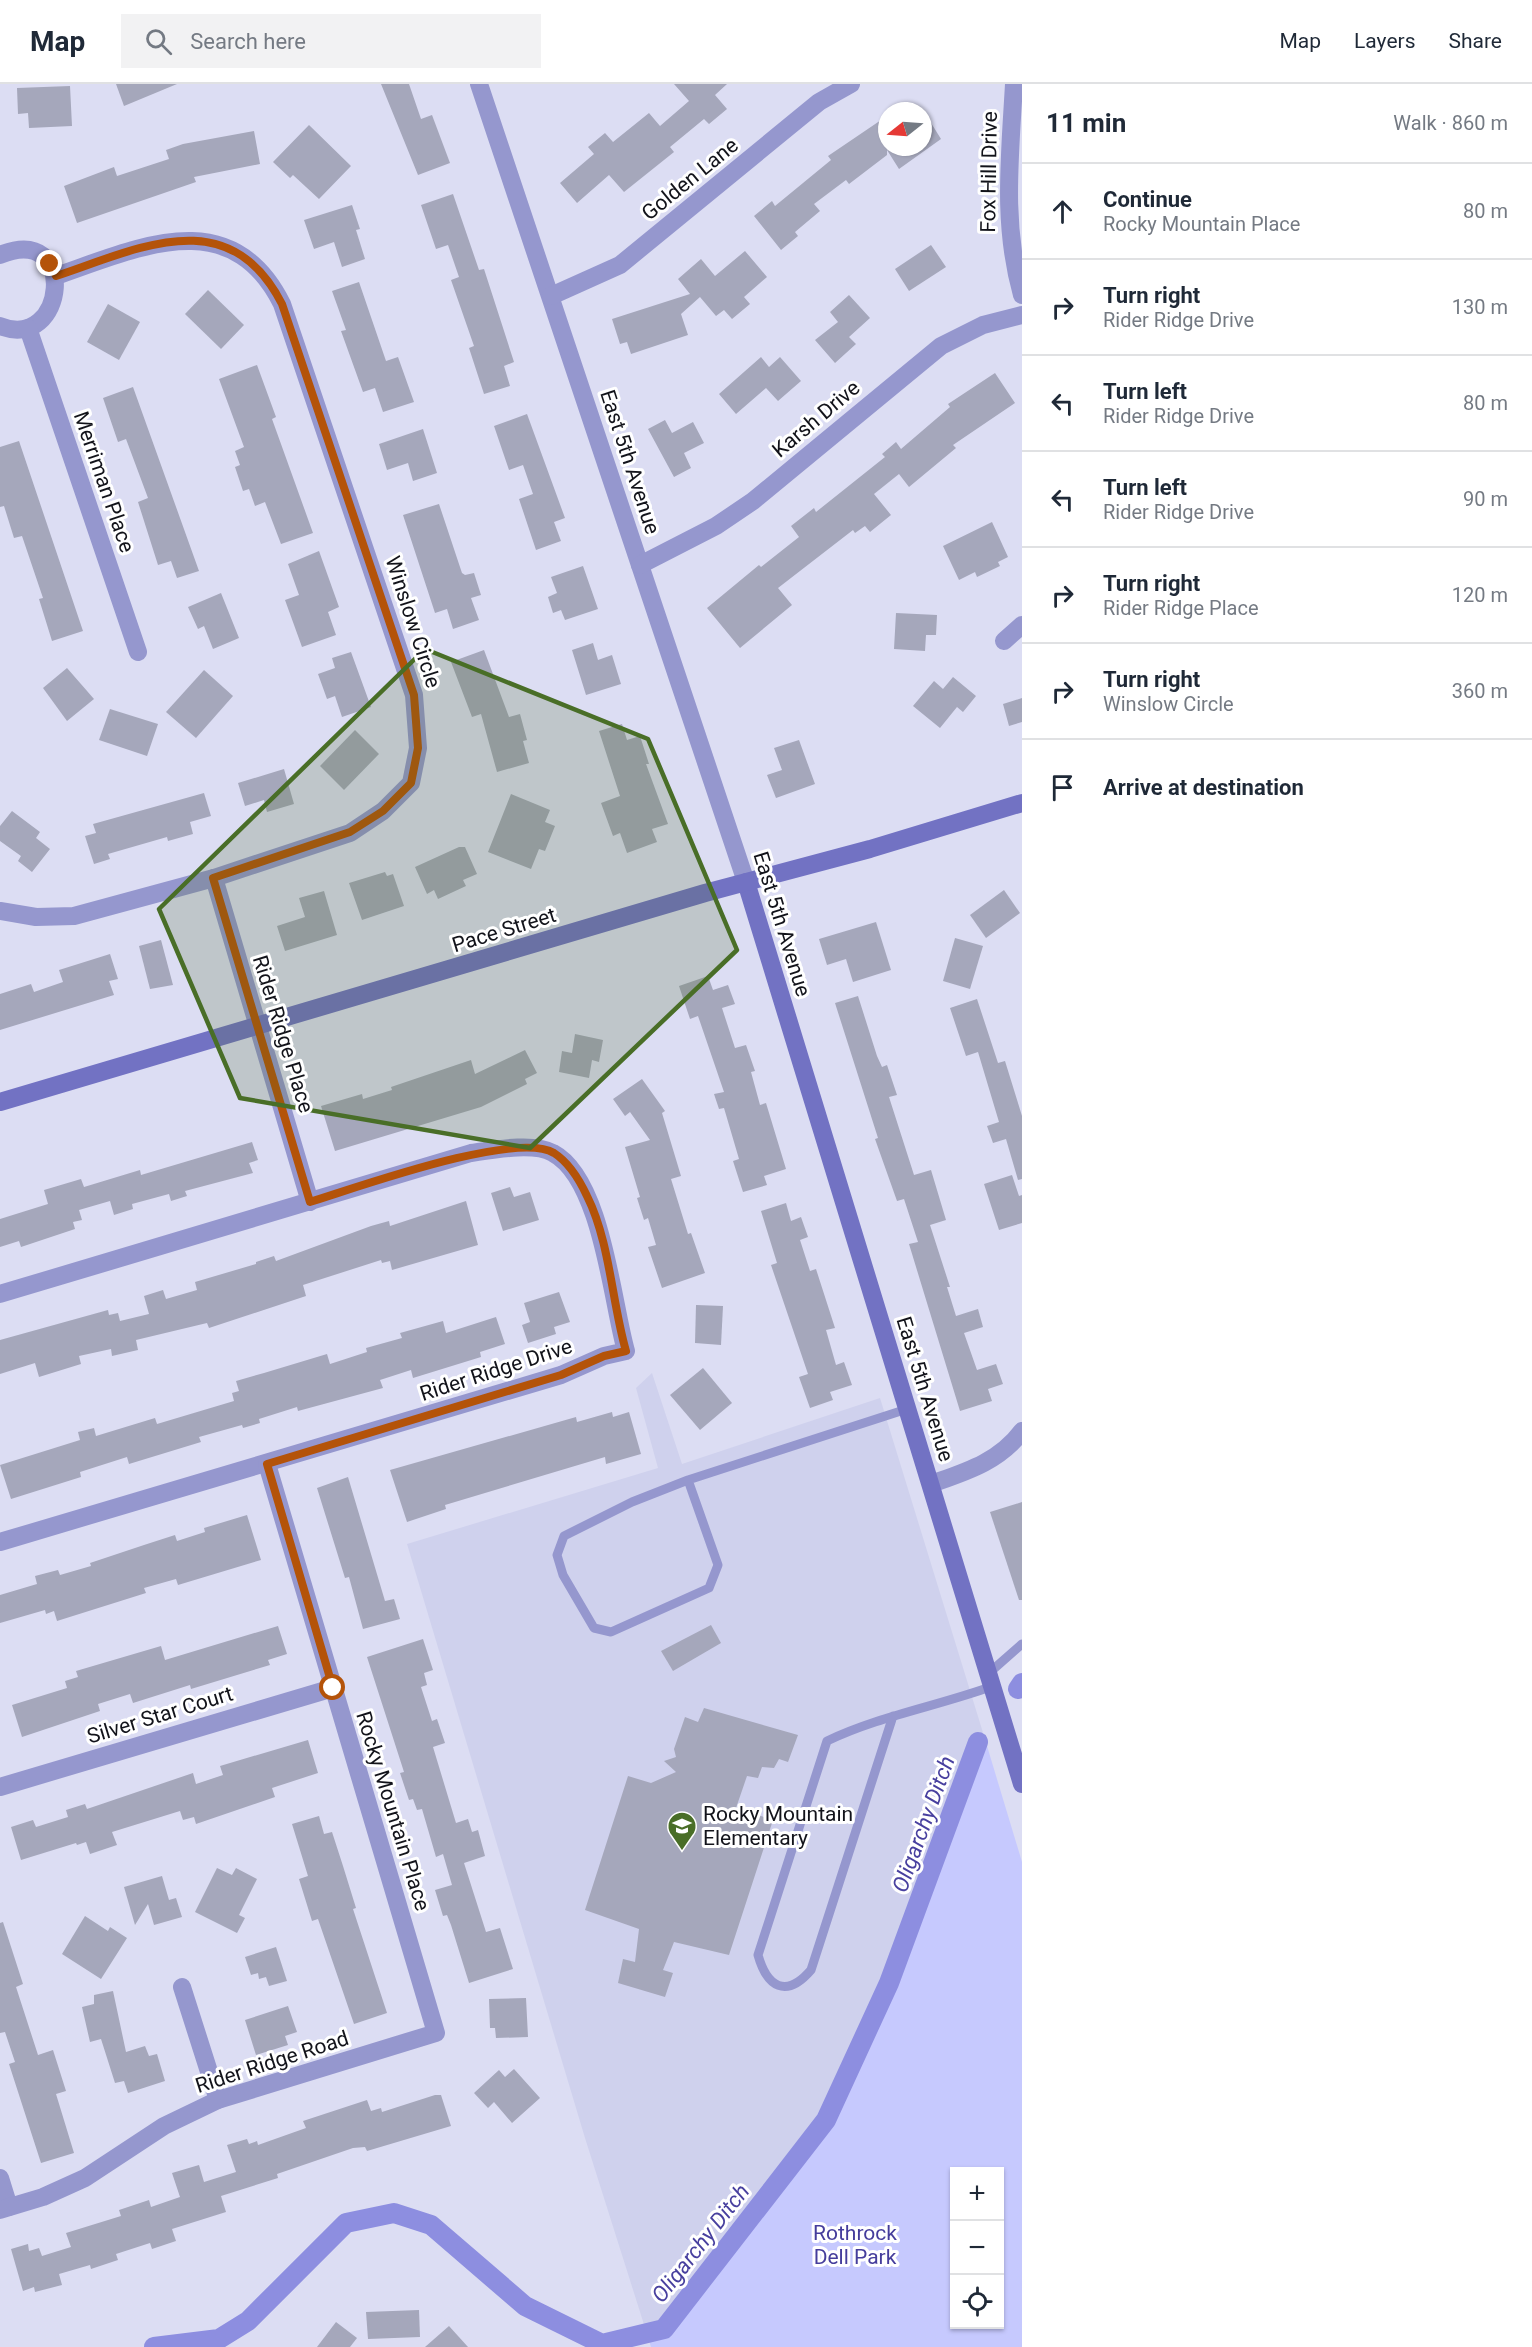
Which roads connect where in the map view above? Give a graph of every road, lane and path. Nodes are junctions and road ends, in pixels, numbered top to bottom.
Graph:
1 (479, 84) edge
2 (851, 84) edge
3 (1014, 84) edge
4 (2, 248) edge
5 (56, 276) junction
6 (1022, 295) edge
7 (551, 296) junction
8 (1022, 315) edge
9 (0, 326) edge
10 (28, 328) junction
11 (640, 565) junction
12 (1022, 625) edge
13 (1004, 641) dead end
14 (138, 652) dead end
15 (1022, 803) edge
16 (213, 878) junction
17 (746, 882) junction
18 (0, 911) edge
19 (256, 1024) junction
20 (0, 1102) edge
21 (310, 1202) junction
22 (0, 1294) edge
23 (908, 1408) junction
24 (1022, 1431) edge
25 (267, 1464) junction
26 (688, 1480) junction
27 (931, 1484) junction
28 (0, 1542) edge
29 (1022, 1644) edge
30 (991, 1680) junction
31 (333, 1688) junction
32 (893, 1716) junction
33 (1022, 1784) edge
34 (0, 1787) edge
35 (182, 1987) dead end
36 (436, 2033) joint
37 (218, 2100) junction
38 (0, 2178) edge
39 (4, 2208) edge

1 - 7 street, East 5th Avenue
2 - 7 street, Golden Lane
3 - 6 street, Fox Hill Drive
4 - 5 street
5 - 10 street
5 - 16 street, Winslow Circle
7 - 11 street, East 5th Avenue
8 - 11 street, Karsh Drive
9 - 10 street
10 - 14 street, Merriman Place
11 - 17 street, East 5th Avenue
12 - 13 street
15 - 17 main road, Pace Street
16 - 18 street, Winslow Circle
16 - 19 street, Rider Ridge Place
17 - 19 main road, Pace Street
17 - 23 main road, East 5th Avenue
19 - 20 main road, Pace Street
19 - 21 street, Rider Ridge Place
21 - 22 street, Rider Ridge Drive
21 - 25 street, Rider Ridge Drive
23 - 26 lane
23 - 27 main road, East 5th Avenue
24 - 27 street
25 - 28 street, Rider Ridge Drive
25 - 31 street, Rocky Mountain Place
26 - 26 lane
27 - 30 main road, East 5th Avenue
29 - 30 lane
30 - 32 lane
30 - 33 main road, East 5th Avenue
31 - 34 street, Silver Star Court
31 - 36 street, Rocky Mountain Place
32 - 32 lane
35 - 37 street
36 - 37 street, Rider Ridge Road
37 - 39 street, Rider Ridge Road
38 - 39 street

